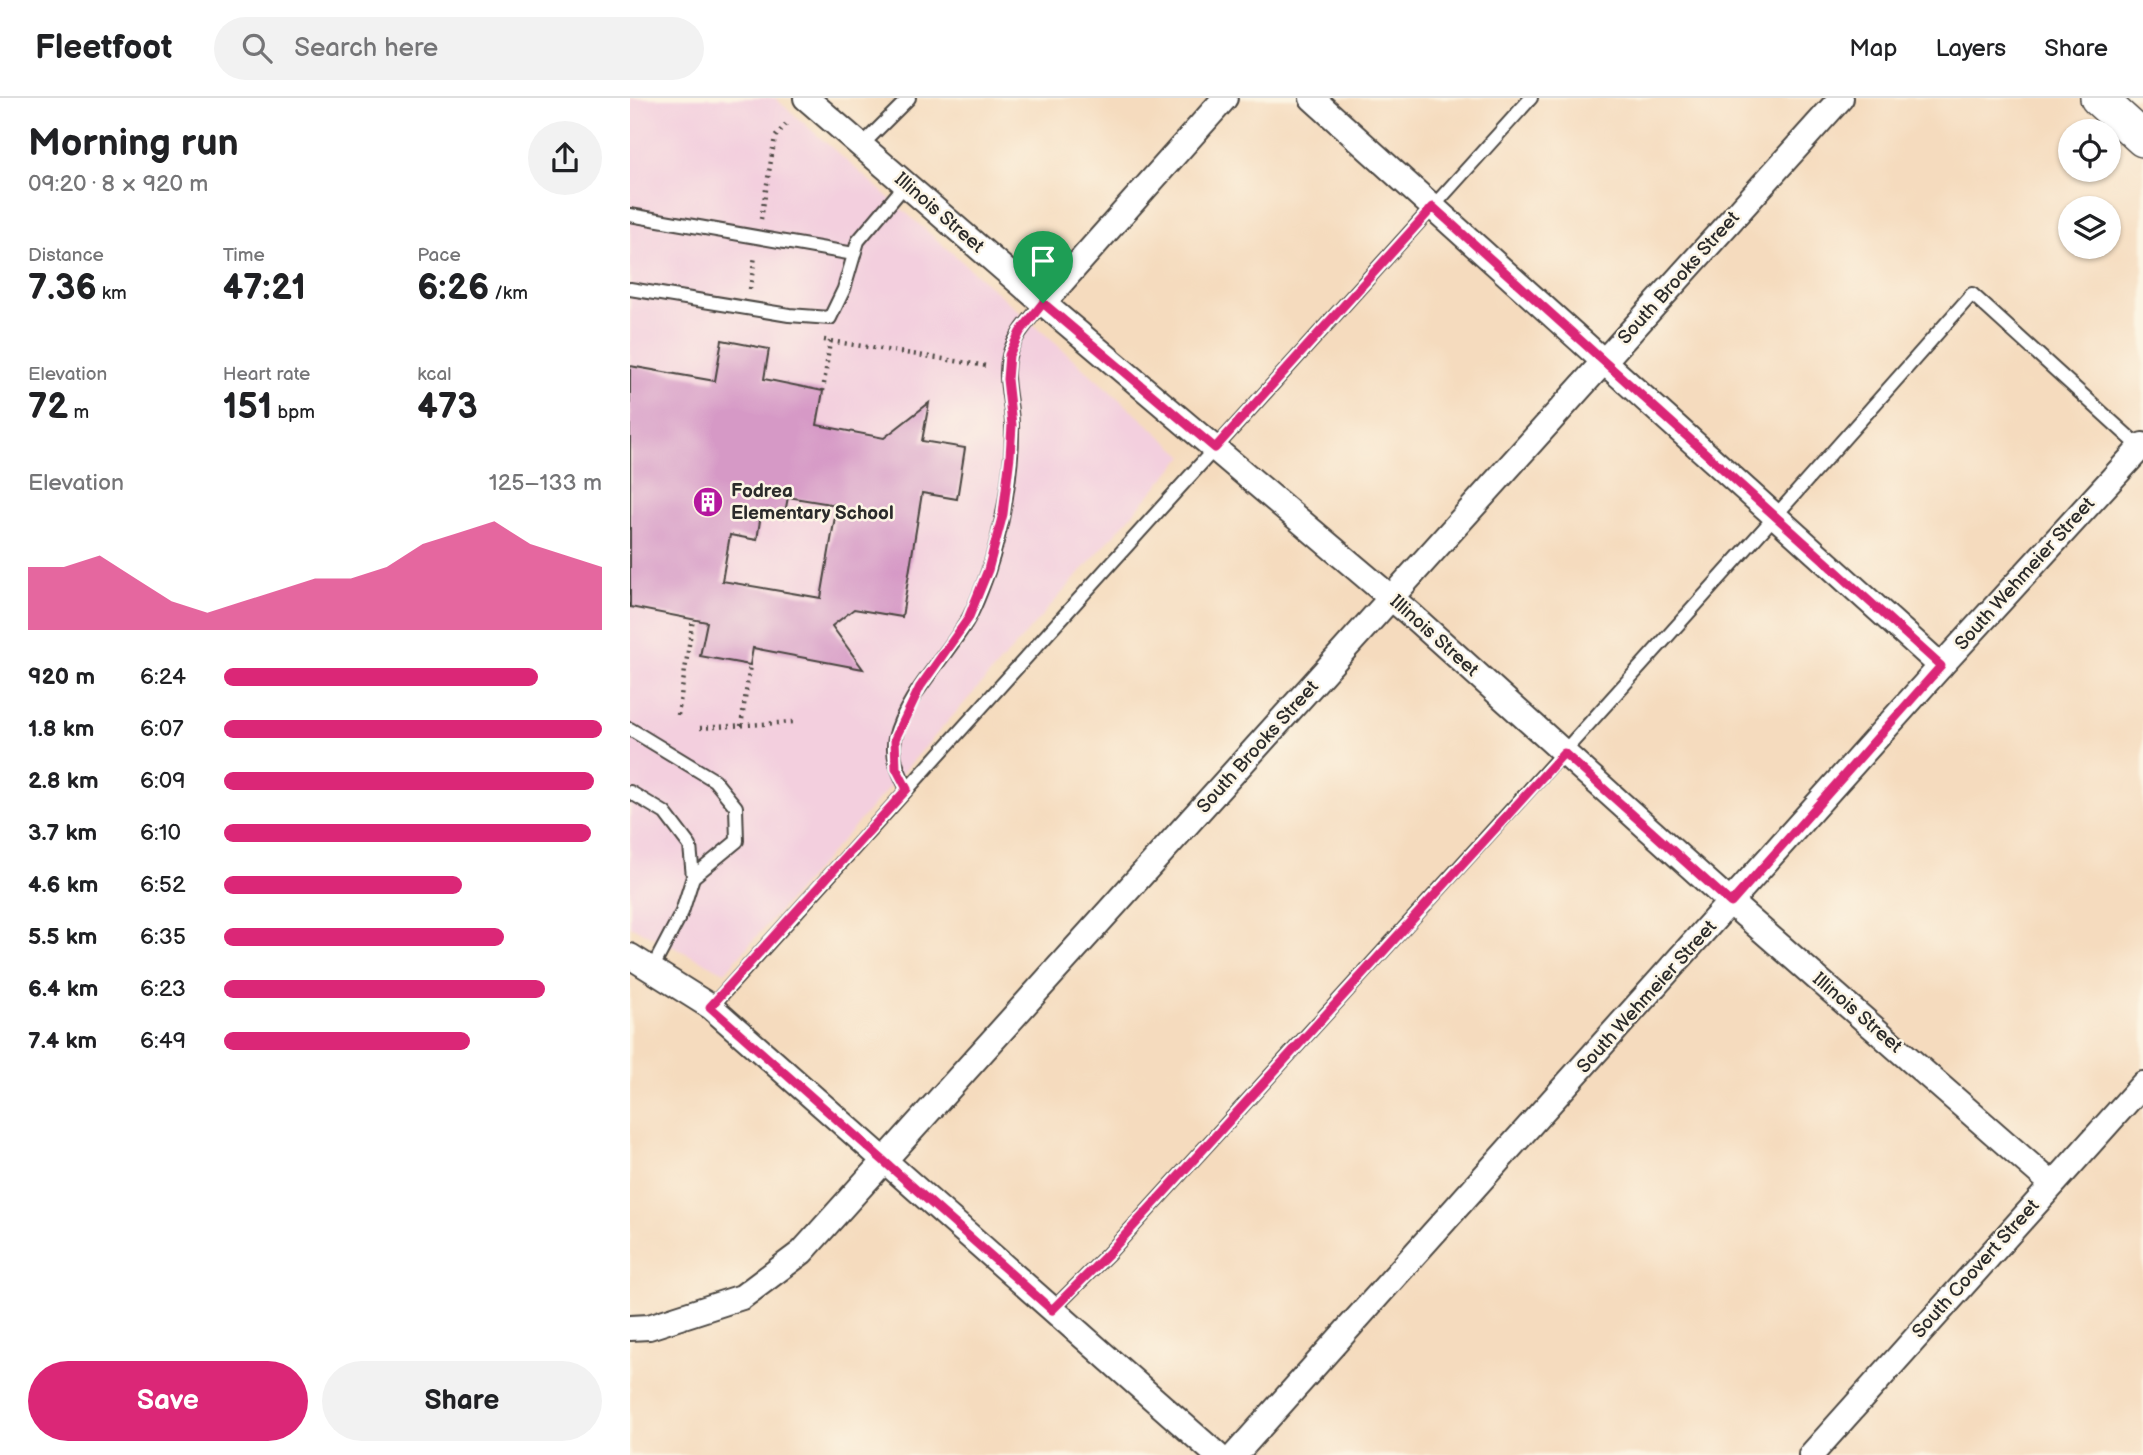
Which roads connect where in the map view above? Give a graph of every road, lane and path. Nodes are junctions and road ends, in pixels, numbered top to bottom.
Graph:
1 (806, 98) edge
2 (909, 98) edge
3 (1225, 98) edge
4 (1312, 98) edge
5 (1531, 98) edge
6 (1841, 98) edge
7 (2098, 98) edge
8 (2143, 139) edge
9 (862, 146) junction
10 (905, 184) junction
11 (1433, 207) junction
12 (630, 215) edge
13 (854, 254) junction
14 (630, 289) edge
15 (1043, 303) junction
16 (830, 341) dead end
17 (1605, 362) junction
18 (824, 391) dead end
19 (2142, 447) edge
20 (1215, 448) junction
21 (1776, 517) junction
22 (1392, 598) junction
23 (693, 619) dead end
24 (750, 666) dead end
25 (1941, 666) junction
26 (678, 715) dead end
27 (793, 722) dead end
28 (741, 726) junction
29 (700, 728) dead end
30 (630, 729) edge
31 (1564, 753) junction
32 (907, 789) junction
33 (630, 792) edge
34 (693, 877) junction
35 (1731, 903) junction
36 (630, 956) edge
37 (652, 969) junction
38 (710, 1007) junction
39 (2143, 1084) edge
40 (882, 1161) junction
41 (2052, 1184) junction
42 (1052, 1310) junction
43 (630, 1328) edge
44 (1217, 1455) edge
45 (1235, 1455) edge
46 (1811, 1455) edge

1 - 9 street, Illinois Street
2 - 9 lane
3 - 15 street
4 - 11 street
5 - 11 lane
6 - 17 street, South Brooks Street
7 - 8 street
9 - 10 street, Illinois Street
10 - 13 lane
10 - 15 street, Illinois Street
11 - 17 street
11 - 20 lane
12 - 13 lane
13 - 14 lane
15 - 20 street, Illinois Street
15 - 32 lane
16 - 18 path
17 - 21 street
17 - 22 street, South Brooks Street
19 - 21 lane
19 - 25 street, South Wehmeier Street
20 - 22 street, Illinois Street
20 - 32 lane
21 - 25 street
21 - 31 lane
22 - 31 street, Illinois Street
22 - 40 street, South Brooks Street
23 - 26 path
24 - 28 path
25 - 35 street, South Wehmeier Street
27 - 28 path
28 - 29 path
30 - 34 lane
31 - 35 street, Illinois Street
31 - 42 lane
32 - 38 lane
33 - 34 lane
34 - 37 lane
35 - 41 street, Illinois Street
35 - 45 street, South Wehmeier Street
36 - 37 street
37 - 38 street
38 - 40 street
39 - 41 street, South Coovert Street
40 - 42 street
40 - 43 street, South Brooks Street
41 - 46 street, South Coovert Street
42 - 44 street

